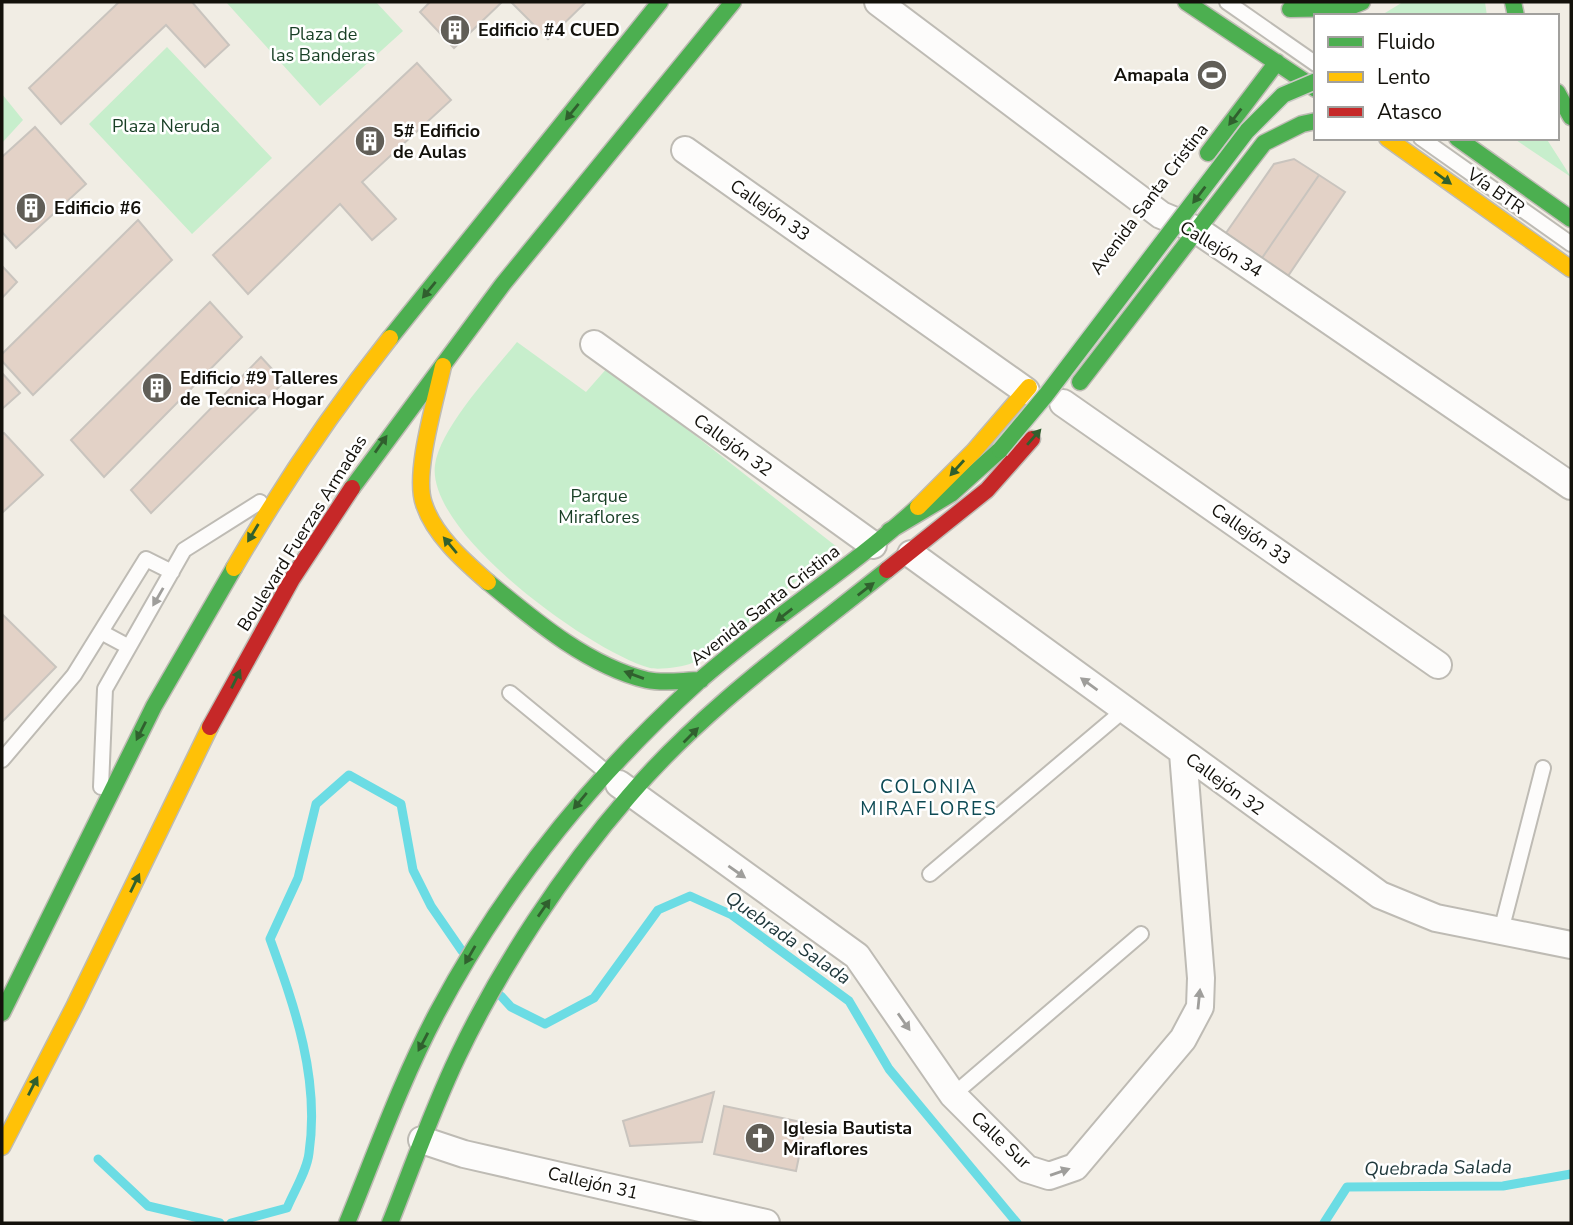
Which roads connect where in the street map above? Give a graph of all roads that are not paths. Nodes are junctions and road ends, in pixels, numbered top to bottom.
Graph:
1 (660, 2) edge
2 (733, 2) edge
3 (878, 2) edge
4 (1186, 2) edge
5 (1227, 2) edge
6 (1362, 2) edge
7 (1284, 6) edge
8 (1314, 26) edge
9 (614, 36) dead end
10 (1277, 62) junction
11 (1314, 63) edge
12 (597, 81) junction
13 (1314, 82) edge
14 (1314, 88) edge
15 (1559, 96) edge
16 (1571, 117) edge
17 (1314, 121) edge
18 (1390, 140) edge
19 (1424, 140) edge
20 (1460, 140) edge
21 (1479, 140) edge
22 (685, 150) dead end
23 (1194, 172) dead end
24 (1571, 204) edge
25 (1571, 219) edge
26 (1197, 230) junction
27 (1571, 244) edge
28 (1571, 270) edge
29 (594, 344) dead end
30 (444, 361) junction
31 (1043, 369) dead end
32 (1026, 391) junction
33 (1055, 413) junction
34 (1571, 486) edge
35 (279, 490) junction
36 (881, 538) junction
37 (911, 554) junction
38 (172, 572) junction
39 (101, 632) junction
40 (129, 647) junction
41 (1438, 664) dead end
42 (701, 680) junction
43 (510, 693) dead end
44 (724, 701) junction
45 (1124, 710) junction
46 (1183, 753) junction
47 (2, 760) edge
48 (1543, 768) dead end
49 (605, 771) junction
50 (630, 794) junction
51 (99, 812) junction
52 (930, 874) dead end
53 (1501, 931) junction
54 (1141, 934) dead end
55 (1571, 945) edge
56 (2, 1013) edge
57 (953, 1095) junction
58 (422, 1140) junction
59 (2, 1147) edge
60 (347, 1223) edge
61 (390, 1223) edge
62 (766, 1223) edge

1 - 12 main road
2 - 30 main road, Boulevard Fuerzas Armadas
3 - 26 street, Callejón 34
4 - 10 main road
5 - 11 lane
6 - 7 main road
7 - 8 main road
9 - 12 main road
10 - 14 main road
10 -> 23 main road, Avenida Santa Cristina
12 -> 35 main road
13 -> 36 main road, bridge
15 - 16 main road
17 - 26 main road
18 -> 28 main road
19 - 27 lane, Vía BTR
20 - 25 main road
21 - 24 main road
22 - 32 street, Callejón 33
26 - 33 main road
26 - 34 street, Callejón 34
29 - 36 street, Callejón 32
42 -> 30 main road
59 -> 30 main road, Boulevard Fuerzas Armadas
31 - 32 main road, Avenida Santa Cristina
32 -> 36 main road, Avenida Santa Cristina
37 -> 33 main road
33 - 41 street, Callejón 33
35 - 38 lane
35 -> 51 main road
36 -> 42 main road, Avenida Santa Cristina
44 -> 37 main road
45 -> 37 street, Callejón 32
38 - 39 lane
38 -> 40 lane
39 - 40 lane
39 - 47 lane
40 - 51 lane
42 - 44 street
42 - 49 main road, Avenida Santa Cristina
43 - 49 lane
50 -> 44 main road
45 - 46 street, Callejón 32
45 - 52 lane
46 - 53 street, Callejón 32
57 -> 46 street, Calle Sur
48 - 53 lane
49 - 50 street, Calle Sur
49 -> 60 main road, Avenida Santa Cristina
50 -> 57 street, Calle Sur
58 -> 50 main road
51 - 56 main road
53 - 55 street, Callejón 32
54 - 57 lane
58 - 61 main road
58 - 62 street, Callejón 31

